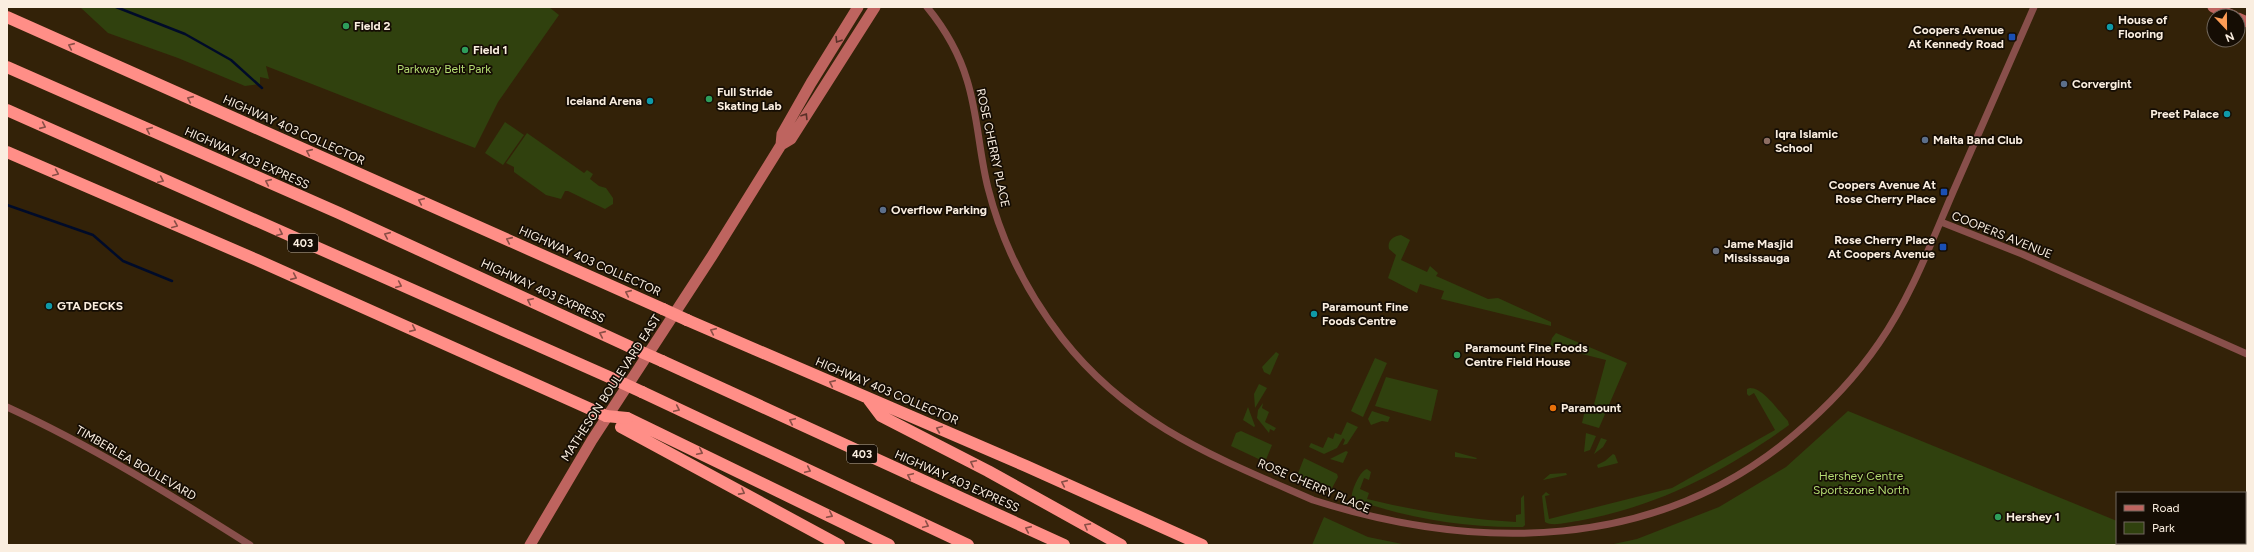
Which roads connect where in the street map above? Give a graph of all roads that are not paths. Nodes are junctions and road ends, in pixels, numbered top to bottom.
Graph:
1 (858, 7) edge
2 (875, 7) edge
3 (927, 7) edge
4 (2034, 7) edge
5 (7, 17) edge
6 (7, 67) edge
7 (7, 110) edge
8 (781, 145) junction
9 (7, 152) edge
10 (1941, 222) junction
11 (2247, 354) edge
12 (868, 398) junction
13 (7, 407) edge
14 (624, 422) junction
15 (1390, 528) dead end
16 (1163, 529) junction
17 (1560, 539) dead end
18 (250, 545) edge
19 (530, 545) edge
20 (839, 545) edge
21 (889, 545) edge
22 (968, 545) edge
23 (1064, 545) edge
24 (1121, 545) edge
25 (1191, 545) edge
26 (1202, 545) edge

1 -> 8 street, MATHESON BOULEVARD EAST
8 -> 2 street, MATHESON BOULEVARD EAST
3 - 15 street, ROSE CHERRY PLACE
4 - 10 street, COOPERS AVENUE
12 -> 5 highway, HIGHWAY 403 COLLECTOR, bridge
23 -> 6 highway, HIGHWAY 403 EXPRESS / 403, bridge
7 -> 22 highway, 403, bridge
8 - 19 street, MATHESON BOULEVARD EAST
9 -> 14 highway, bridge
10 - 11 street, COOPERS AVENUE
10 - 17 street
16 -> 12 highway, HIGHWAY 403 COLLECTOR
24 -> 12 highway
13 - 18 street, TIMBERLEA BOULEVARD
14 -> 20 highway
14 -> 21 highway
16 - 25 highway
16 - 26 highway

